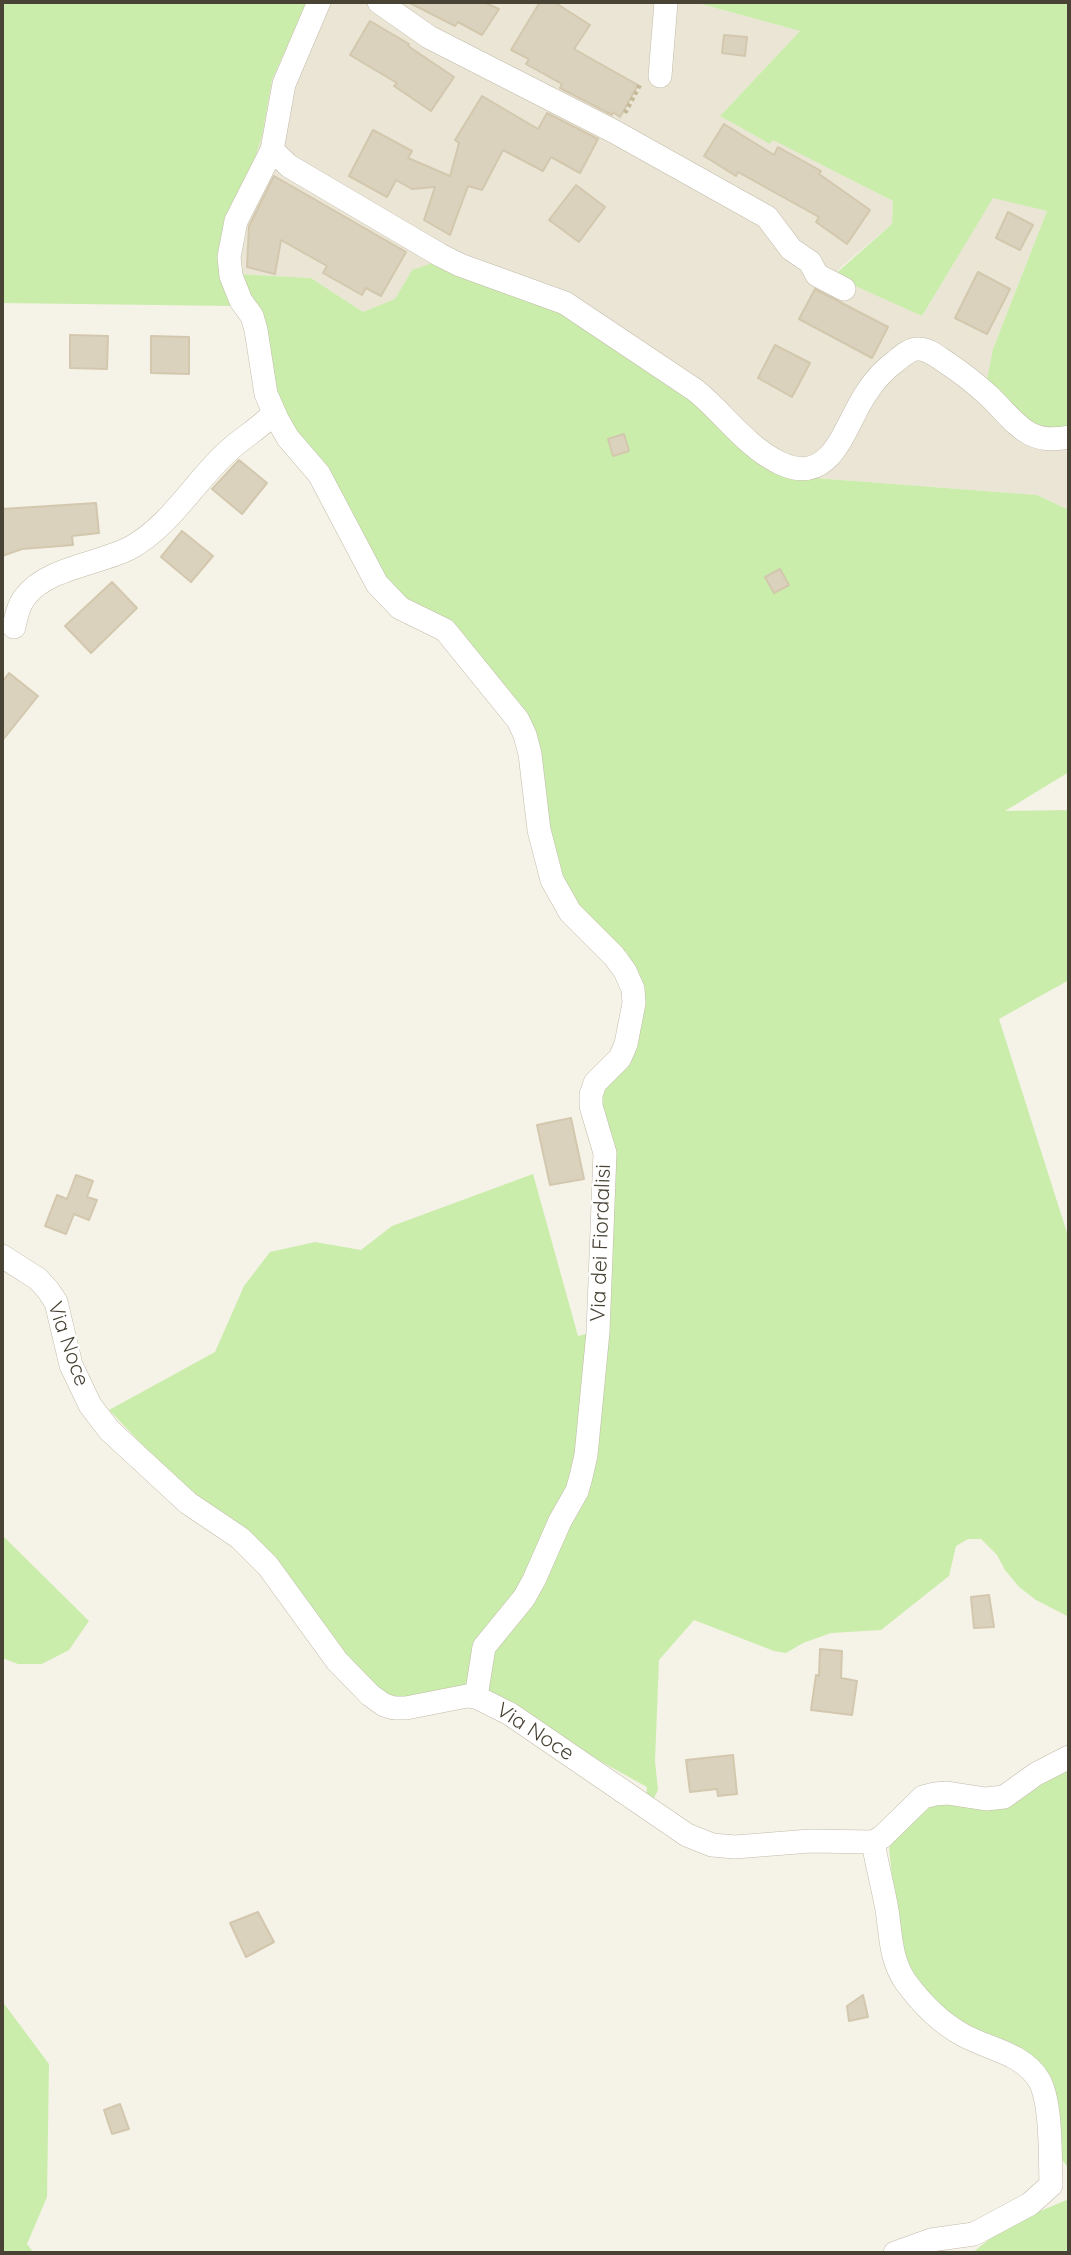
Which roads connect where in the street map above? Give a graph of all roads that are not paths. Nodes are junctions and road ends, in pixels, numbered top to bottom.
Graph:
1 (319, 2) edge
2 (379, 2) edge
3 (666, 2) edge
4 (660, 76) road end
5 (272, 150) junction
6 (844, 289) dead end
7 (274, 413) junction
8 (1069, 437) edge
9 (14, 627) dead end
10 (2, 1256) edge
11 (476, 1697) junction
12 (1069, 1757) edge
13 (873, 1842) junction
14 (1060, 2184) edge
15 (895, 2253) edge

1 - 5 street, Via dei Fiordalisi
2 - 6 street
3 - 4 street
5 - 7 street, Via dei Fiordalisi
5 - 8 street
7 - 9 street
7 - 11 street, Via dei Fiordalisi
10 - 11 street, Via Noce
11 - 13 street, Via Noce
12 - 13 street
13 - 14 street
14 - 15 street

